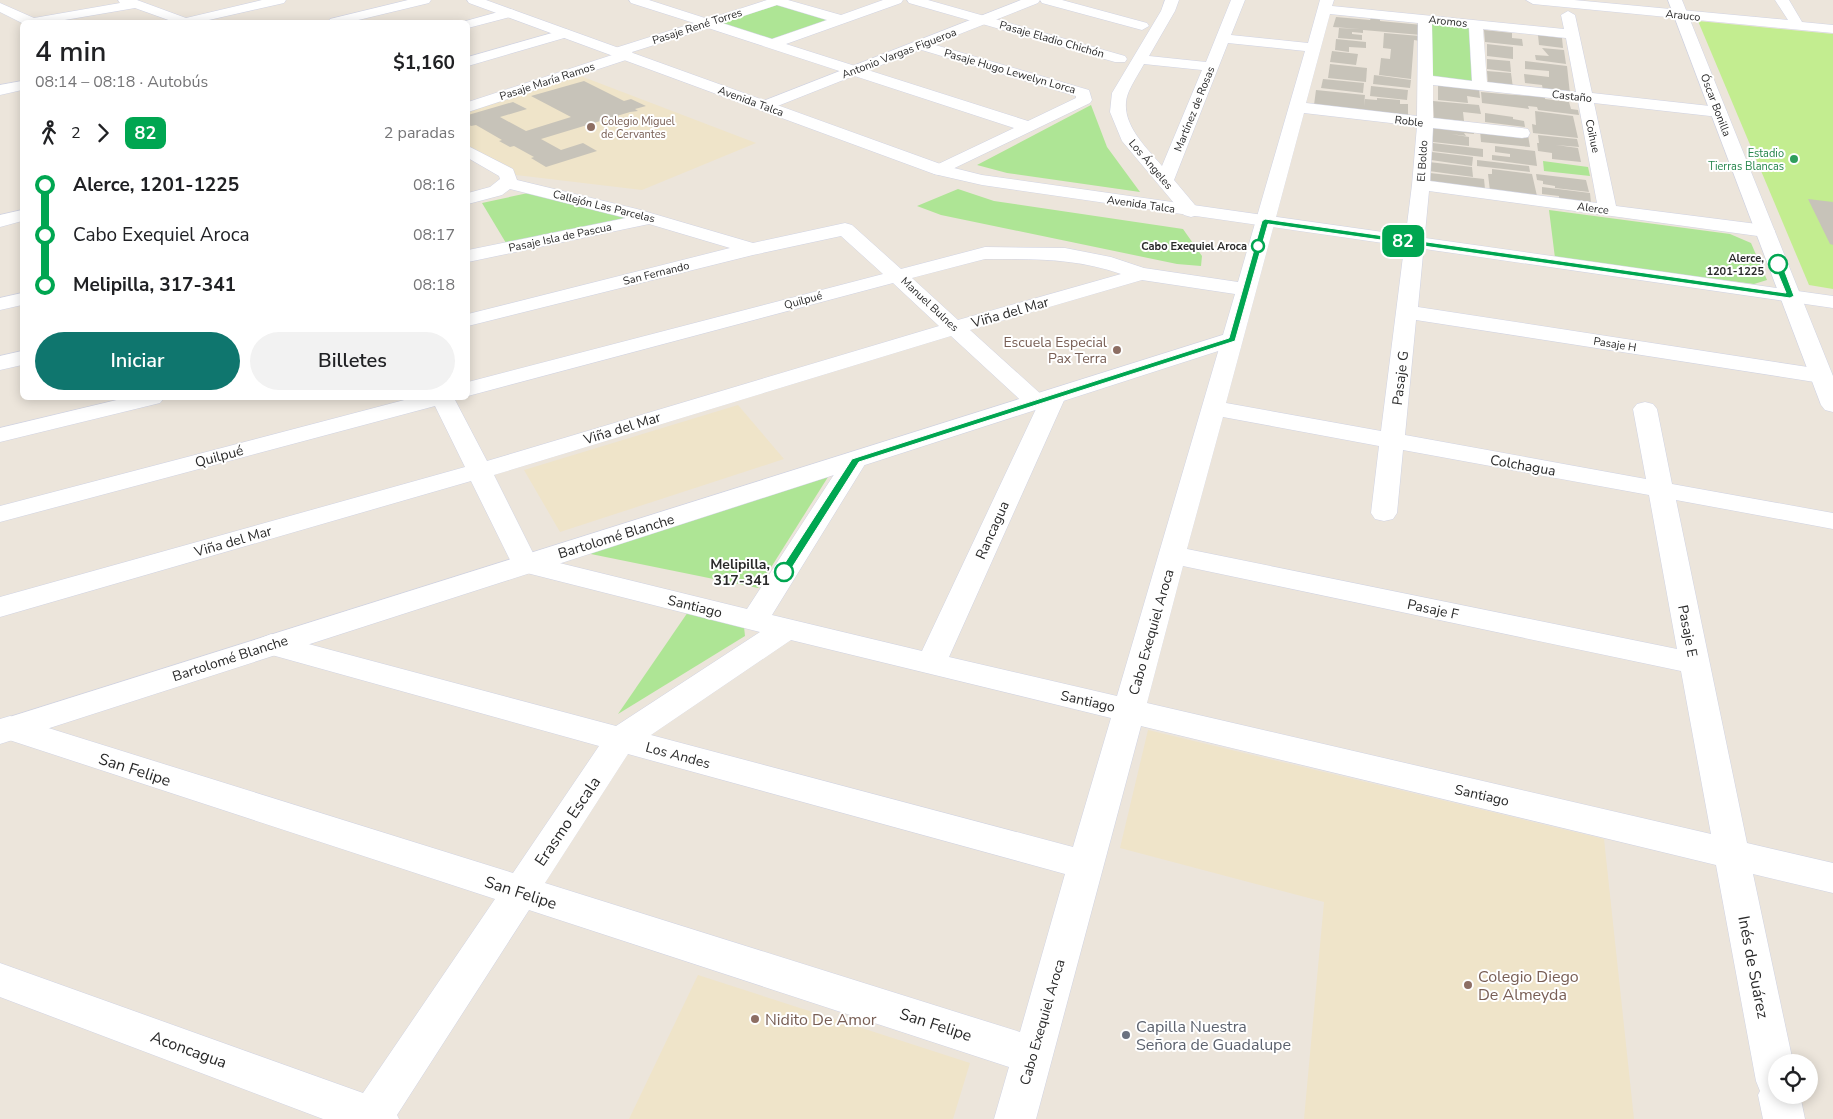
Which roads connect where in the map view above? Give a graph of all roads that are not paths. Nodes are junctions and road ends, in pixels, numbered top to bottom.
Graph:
1 (279, 0) edge
2 (424, 0) edge
3 (474, 0) edge
4 (636, 0) edge
5 (775, 0) edge
6 (896, 0) edge
7 (914, 0) edge
8 (1033, 0) edge
9 (1047, 0) edge
10 (1172, 0) edge
11 (1238, 0) edge
12 (1533, 0) edge
13 (1782, 0) edge
14 (133, 2) edge
15 (1566, 3) junction
16 (1325, 4) edge
17 (0, 7) edge
18 (1678, 7) edge
19 (509, 13) junction
20 (840, 19) junction
21 (984, 19) junction
22 (1425, 19) junction
23 (28, 20) edge
24 (42, 20) edge
25 (179, 20) edge
26 (193, 20) edge
27 (343, 20) edge
28 (470, 23) edge
29 (707, 23) junction
30 (20, 24) edge
31 (1476, 24) junction
32 (1142, 26) dead end
33 (1798, 26) junction
34 (8, 27) dead end
35 (1833, 29) edge
36 (566, 33) junction
37 (1572, 34) junction
38 (1223, 38) junction
39 (772, 44) junction
40 (920, 44) junction
41 (1313, 48) junction
42 (622, 54) junction
43 (1120, 59) dead end
44 (1141, 59) junction
45 (470, 61) edge
46 (1211, 67) junction
47 (854, 71) junction
48 (1425, 80) junction
49 (20, 86) edge
50 (1480, 86) junction
51 (0, 90) edge
52 (1585, 97) junction
53 (470, 106) edge
54 (764, 106) junction
55 (1297, 107) junction
56 (1719, 112) junction
57 (1425, 122) junction
58 (1029, 128) junction
59 (1522, 133) dead end
60 (470, 152) edge
61 (940, 170) junction
62 (1165, 181) junction
63 (508, 183) junction
64 (1421, 184) junction
65 (470, 198) edge
66 (1608, 210) junction
67 (1191, 211) junction
68 (20, 216) edge
69 (653, 218) junction
70 (0, 221) edge
71 (1265, 221) junction
72 (845, 228) joint
73 (1765, 231) junction
74 (1416, 243) junction
75 (752, 249) junction
76 (470, 256) edge
77 (1141, 274) junction
78 (898, 275) junction
79 (1246, 289) junction
80 (1790, 296) junction
81 (20, 299) edge
82 (1833, 302) edge
83 (0, 304) edge
84 (1408, 312) junction
85 (470, 320) edge
86 (955, 328) junction
87 (1232, 339) junction
88 (20, 358) edge
89 (0, 363) edge
90 (1821, 376) junction
91 (470, 389) edge
92 (1045, 399) junction
93 (144, 400) edge
94 (429, 400) edge
95 (444, 400) edge
96 (1833, 405) edge
97 (1213, 408) junction
98 (1645, 409) dead end
99 (0, 435) edge
100 (1392, 441) junction
101 (855, 461) junction
102 (480, 471) junction
103 (1661, 490) junction
104 (1384, 513) dead end
105 (0, 514) edge
106 (1833, 522) edge
107 (1172, 555) junction
108 (525, 564) junction
109 (0, 607) edge
110 (754, 620) junction
111 (786, 629) junction
112 (271, 644) junction
113 (1694, 663) junction
114 (931, 664) junction
115 (1129, 711) junction
116 (5, 730) edge
117 (622, 739) junction
118 (1731, 854) junction
119 (1086, 865) junction
120 (1833, 878) edge
121 (520, 891) junction
122 (0, 980) edge
123 (1033, 1054) junction
124 (1771, 1054) edge
125 (1781, 1104) edge
126 (373, 1118) edge
127 (1015, 1119) edge
128 (1784, 1119) edge

1 - 26 street
2 - 27 street
3 - 19 street, Avenida Talca
4 - 29 street
5 - 20 street
5 - 29 street, Pasaje René Torres
6 - 20 street
7 - 21 street, Pasaje Eladio Chichón
8 - 21 street, Antonio Vargas Figueroa
9 - 32 street
10 - 44 street, Los Ángeles
11 - 38 street, Martínez de Rosas
12 - 15 street, Arauco
13 - 33 street
14 - 24 street
14 - 25 street
15 - 18 street, Arauco
15 - 37 street, Coihue
16 - 22 street, Aromos
16 - 41 street, Cabo Exequiel Aroca
17 - 23 street
18 - 33 street, Arauco
18 - 56 street, Óscar Bonilla
19 - 28 street
19 - 36 street, Avenida Talca
20 - 39 street
21 - 40 street, Antonio Vargas Figueroa
21 - 43 street, Pasaje Eladio Chichón
22 - 31 street, Aromos
22 - 48 street, El Boldo
29 - 39 street
29 - 42 street, Pasaje René Torres
30 - 34 street
31 - 37 street, Aromos
31 - 50 street
33 - 35 street, Arauco
36 - 42 street, Avenida Talca
36 - 45 street
37 - 52 street, Coihue
38 - 41 street
38 - 46 street, Martínez de Rosas
39 - 47 street
40 - 47 street, Antonio Vargas Figueroa
40 - 58 street, Pasaje Hugo Lewelyn Lorca
41 - 55 street, Cabo Exequiel Aroca
42 - 53 street, Pasaje María Ramos
42 - 54 street, Avenida Talca
44 - 46 street
44 - 62 street, Los Ángeles
46 - 62 street, Martínez de Rosas
47 - 54 street, Antonio Vargas Figueroa
47 - 58 street
48 - 50 street, Castaño
48 - 57 street, El Boldo
49 - 51 street
50 - 52 street, Castaño
52 - 56 street, Castaño
52 - 66 street, Coihue
54 - 61 street, Avenida Talca
55 - 57 street, Roble
55 - 71 street, Cabo Exequiel Aroca
56 - 73 street, Óscar Bonilla
57 - 59 street, Roble
57 - 64 street, El Boldo
58 - 61 street, Pasaje Hugo Lewelyn Lorca
60 - 63 street
61 - 67 street, Avenida Talca
62 - 67 street, Los Ángeles
63 - 65 street
63 - 69 street, Callejón Las Parcelas
64 - 66 street, Alerce
64 - 74 street, El Boldo
66 - 73 street, Alerce
67 - 71 street, Avenida Talca
68 - 70 street
69 - 75 street, Callejón Las Parcelas
69 - 76 street, Pasaje Isla de Pascua
71 - 74 street, Avenida Talca
71 - 79 street, Cabo Exequiel Aroca
72 - 75 street, San Fernando
72 - 78 street, Manuel Bulnes
73 - 80 street, Óscar Bonilla
74 - 80 street, Avenida Talca
74 - 84 street, Pasaje G
75 - 85 street, San Fernando
77 - 78 street, Quilpué
77 - 79 street, Viña del Mar
77 - 86 street, Viña del Mar
78 - 86 street, Manuel Bulnes
78 - 91 street, Quilpué
79 - 87 street, Cabo Exequiel Aroca
80 - 82 street, Avenida Talca
80 - 90 street, Óscar Bonilla
81 - 83 street
84 - 90 street, Pasaje H
84 - 100 street, Pasaje G
86 - 92 street, Manuel Bulnes
86 - 102 street, Viña del Mar
87 - 92 street, Bartolomé Blanche
87 - 97 street, Cabo Exequiel Aroca
88 - 89 street
90 - 96 street, Óscar Bonilla
92 - 101 street, Bartolomé Blanche
92 - 114 street, Rancagua
93 - 99 street
94 - 105 street, Quilpué
95 - 102 street
97 - 100 street, Colchagua
97 - 107 street, Cabo Exequiel Aroca
98 - 103 street, Pasaje E
100 - 103 street, Colchagua
100 - 104 street, Pasaje G
101 - 108 street, Bartolomé Blanche
101 - 110 street
102 - 108 street
102 - 109 street, Viña del Mar
103 - 106 street, Colchagua
103 - 113 street, Pasaje E
107 - 113 street, Pasaje F
107 - 115 street, Cabo Exequiel Aroca
108 - 110 street, Santiago
108 - 112 street, Bartolomé Blanche
110 - 111 street, Santiago
111 - 114 street, Santiago
111 - 117 street, Erasmo Escala
112 - 116 street, Bartolomé Blanche
112 - 117 street, Los Andes
113 - 118 street, Pasaje E
114 - 115 street, Santiago
115 - 118 street, Santiago
115 - 119 street, Cabo Exequiel Aroca
116 - 121 street, San Felipe
117 - 119 street, Los Andes
117 - 121 street, Erasmo Escala
118 - 120 street, Santiago
118 - 124 street, Inés de Suárez
119 - 123 street, Cabo Exequiel Aroca
121 - 123 street, San Felipe
121 - 126 street, Erasmo Escala
122 - 126 street, Aconcagua
123 - 127 street, Cabo Exequiel Aroca
125 - 128 street

